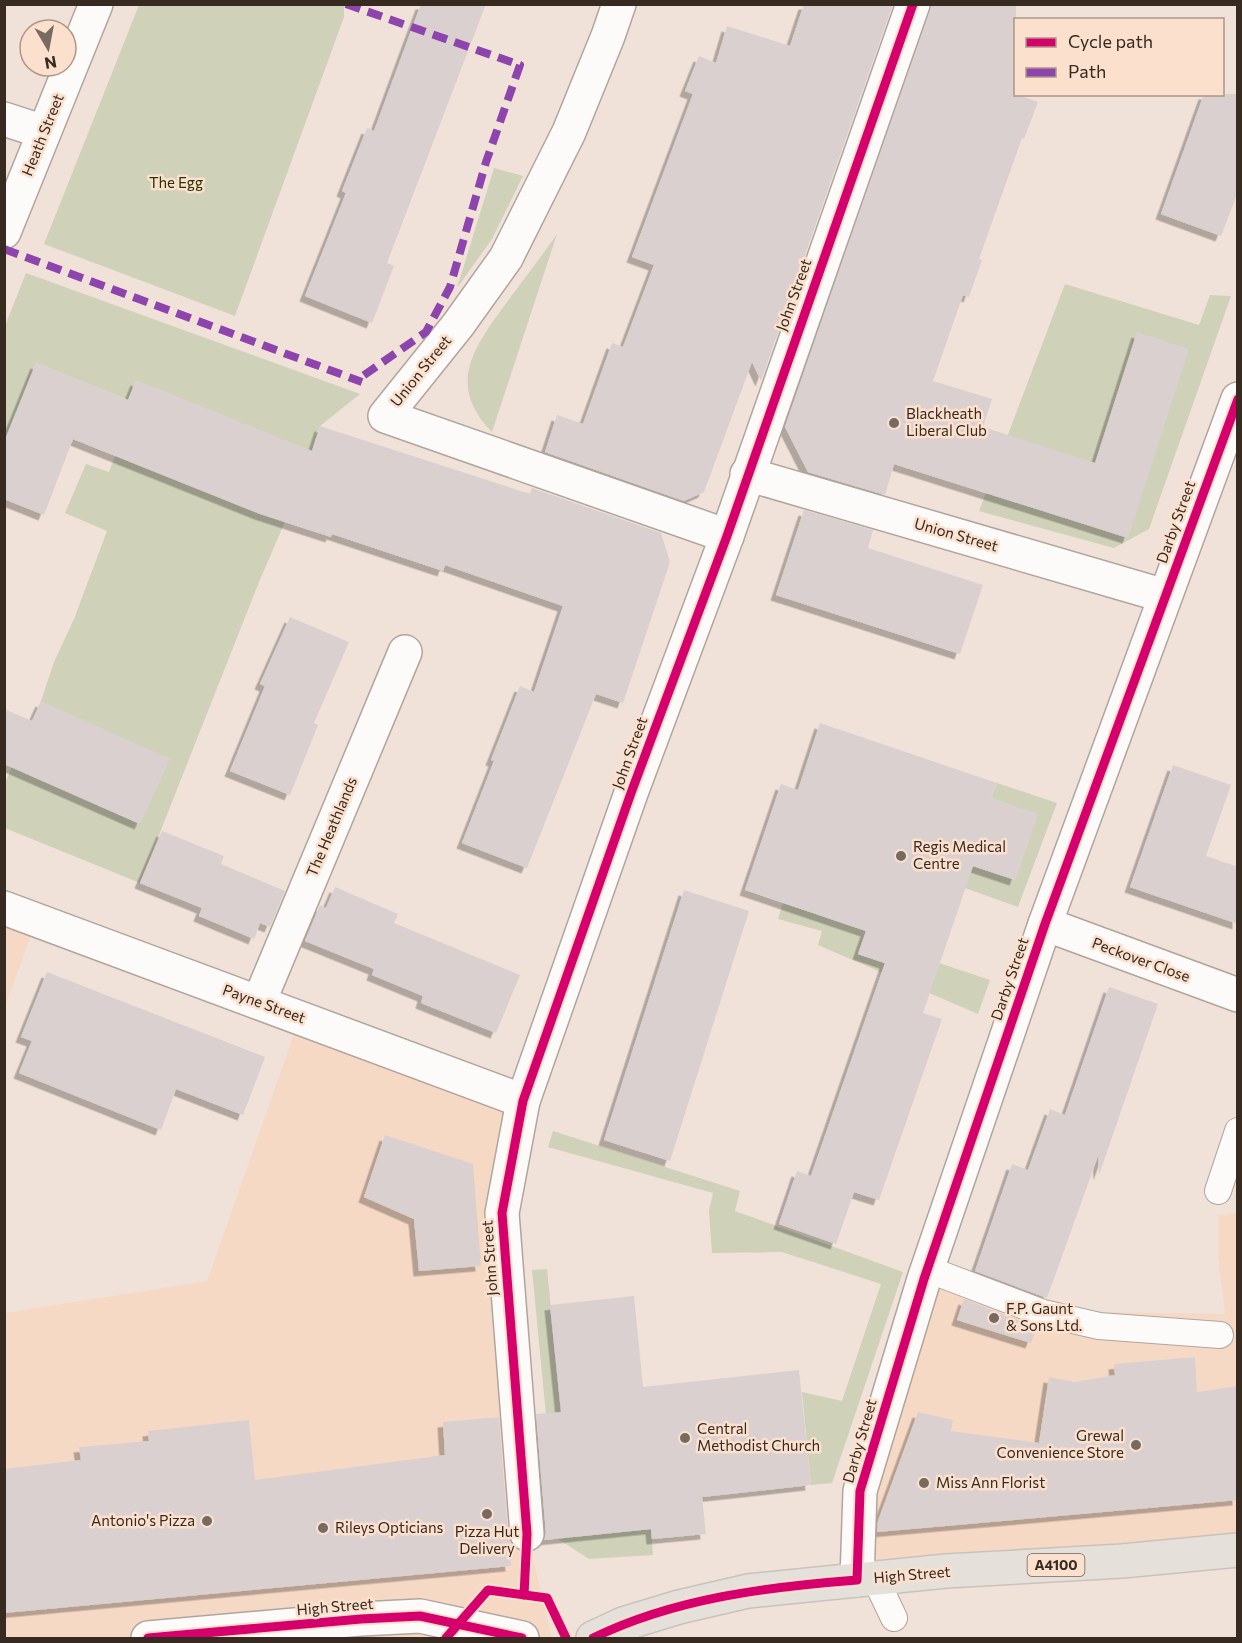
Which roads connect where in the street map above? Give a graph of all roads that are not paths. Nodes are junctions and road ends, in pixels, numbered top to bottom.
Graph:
1 (96, 4) edge
2 (619, 4) edge
3 (913, 4) edge
4 (4, 119) edge
5 (44, 132) junction
6 (4, 232) edge
7 (1238, 399) edge
8 (747, 474) junction
9 (727, 536) junction
10 (1165, 596) junction
11 (405, 652) dead end
12 (4, 908) edge
13 (1045, 924) junction
14 (1238, 995) edge
15 (259, 1002) junction
16 (523, 1101) junction
17 (1238, 1131) edge
18 (1218, 1191) dead end
19 (925, 1274) junction
20 (1220, 1335) dead end
21 (527, 1534) dead end
22 (1238, 1550) edge
23 (866, 1579) junction
24 (894, 1618) dead end
25 (148, 1638) edge
26 (522, 1638) edge
27 (593, 1638) edge

1 - 5 street, Heath Street
2 - 9 street, Union Street
3 - 8 street, John Street
4 - 5 street
5 - 6 street, Heath Street
7 - 10 street, Darby Street
8 - 9 street, John Street
8 - 10 street, Union Street
9 - 16 street, John Street
10 - 13 street, Darby Street
11 - 15 street, The Heathlands
12 - 15 street, Payne Street
13 - 14 street, Peckover Close
13 - 19 street, Darby Street
15 - 16 street, Payne Street
16 - 21 street, John Street
17 - 18 lane
19 - 20 lane
19 - 23 street, Darby Street
22 - 23 main road, High Street / A4100
23 - 24 lane
23 - 27 main road, High Street / A4100
25 - 26 street, High Street

